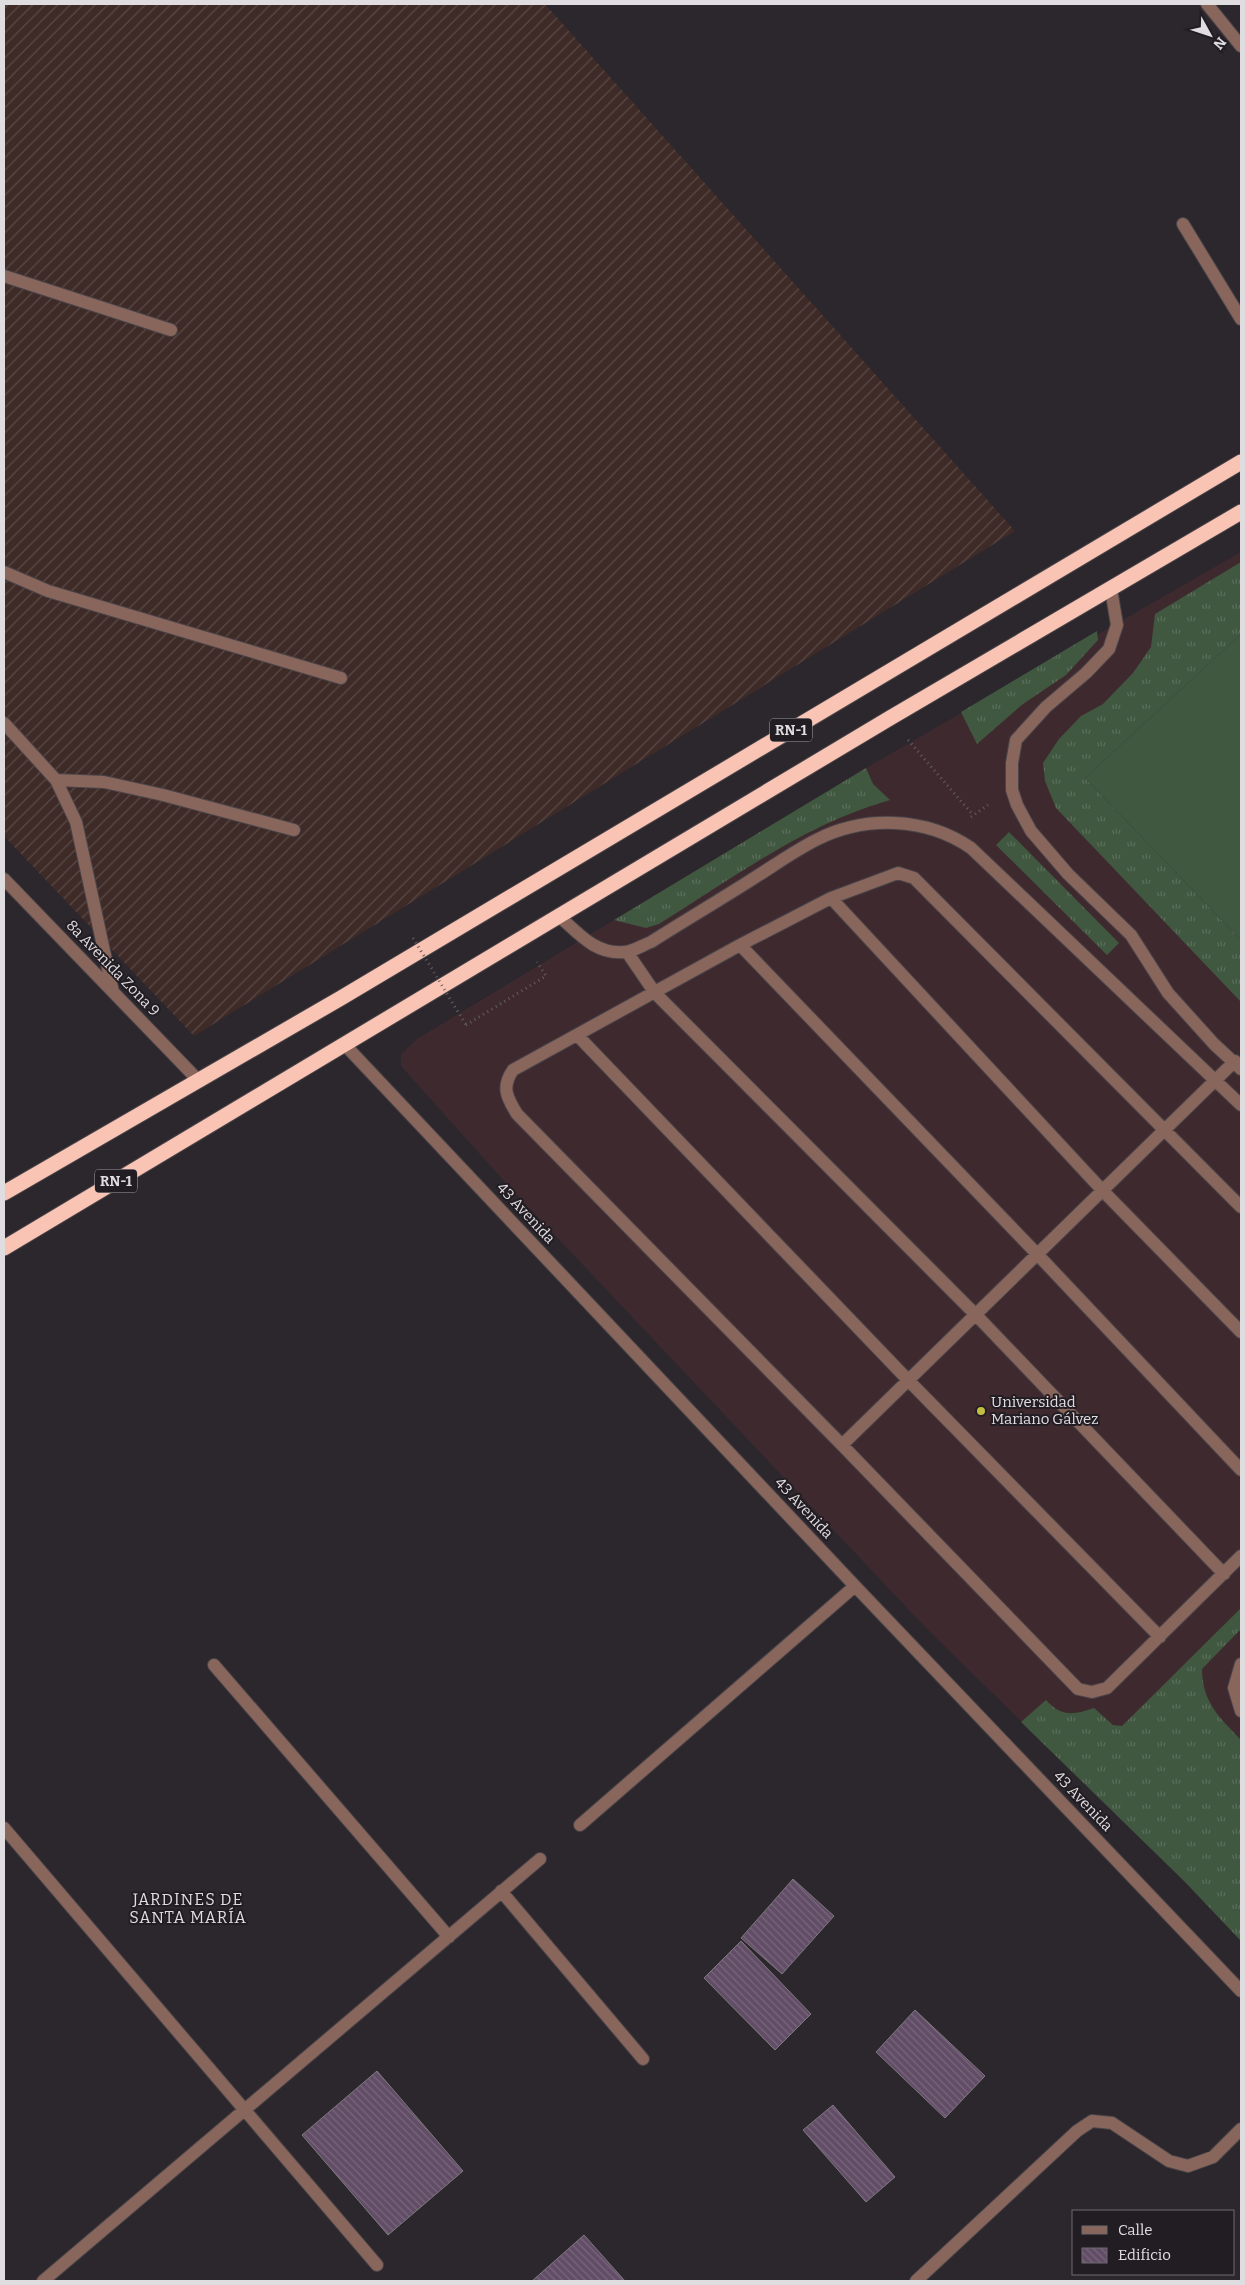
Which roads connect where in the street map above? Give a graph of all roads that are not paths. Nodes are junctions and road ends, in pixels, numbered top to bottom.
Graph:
1 (1207, 4) edge
2 (1241, 46) edge
3 (1183, 224) dead end
4 (4, 276) edge
5 (1241, 319) edge
6 (171, 330) dead end
7 (1241, 462) edge
8 (1241, 512) edge
9 (4, 572) edge
10 (1111, 589) junction
11 (341, 678) dead end
12 (4, 723) edge
13 (56, 780) junction
14 (294, 830) dead end
15 (4, 878) edge
16 (831, 898) junction
17 (559, 916) junction
18 (740, 945) junction
19 (627, 952) junction
20 (113, 992) junction
21 (655, 993) junction
22 (578, 1036) junction
23 (345, 1045) junction
24 (1238, 1065) edge
25 (1216, 1080) junction
26 (199, 1081) junction
27 (1241, 1105) edge
28 (1164, 1132) junction
29 (1103, 1191) junction
30 (4, 1193) edge
31 (1241, 1207) edge
32 (4, 1248) edge
33 (1038, 1255) junction
34 (976, 1315) junction
35 (1241, 1332) edge
36 (908, 1380) junction
37 (842, 1445) junction
38 (1241, 1470) edge
39 (1241, 1556) edge
40 (1224, 1574) junction
41 (855, 1586) junction
42 (1160, 1637) junction
43 (1241, 1664) edge
44 (214, 1665) dead end
45 (1241, 1711) edge
46 (580, 1824) dead end
47 (4, 1828) edge
48 (540, 1859) dead end
49 (501, 1891) junction
50 (448, 1937) junction
51 (1241, 1991) edge
52 (643, 2059) dead end
53 (245, 2110) junction
54 (1241, 2129) edge
55 (376, 2265) dead end
56 (43, 2281) edge
57 (916, 2281) edge

1 - 2 street
3 - 5 street
4 - 6 street
7 - 26 highway, RN-1
8 - 10 highway, RN-1
9 - 11 street
10 - 17 highway, RN-1
10 - 24 street
12 - 13 street
13 - 14 street
13 - 20 street
15 - 20 street, 8a Avenida Zona 9
16 - 18 street
16 - 28 street
16 - 29 street
17 - 19 street
17 - 23 highway, RN-1
18 - 21 street
18 - 33 street
19 - 21 street
19 - 25 street
20 - 26 street, 8a Avenida Zona 9
21 - 22 street
21 - 34 street
22 - 36 street
22 - 37 street
23 - 32 highway, RN-1
23 - 41 street, 43 Avenida
24 - 25 street
25 - 27 street
25 - 28 street
26 - 30 highway, RN-1
28 - 29 street
28 - 31 street
29 - 33 street
29 - 35 street
33 - 34 street
33 - 38 street
34 - 36 street
34 - 40 street
36 - 37 street
36 - 42 street
37 - 42 street
39 - 40 street
40 - 42 street
41 - 46 street
41 - 51 street, 43 Avenida
43 - 45 street
44 - 50 street
47 - 53 street
48 - 49 street
49 - 50 street
49 - 52 street
50 - 53 street
53 - 55 street
53 - 56 street
54 - 57 street

